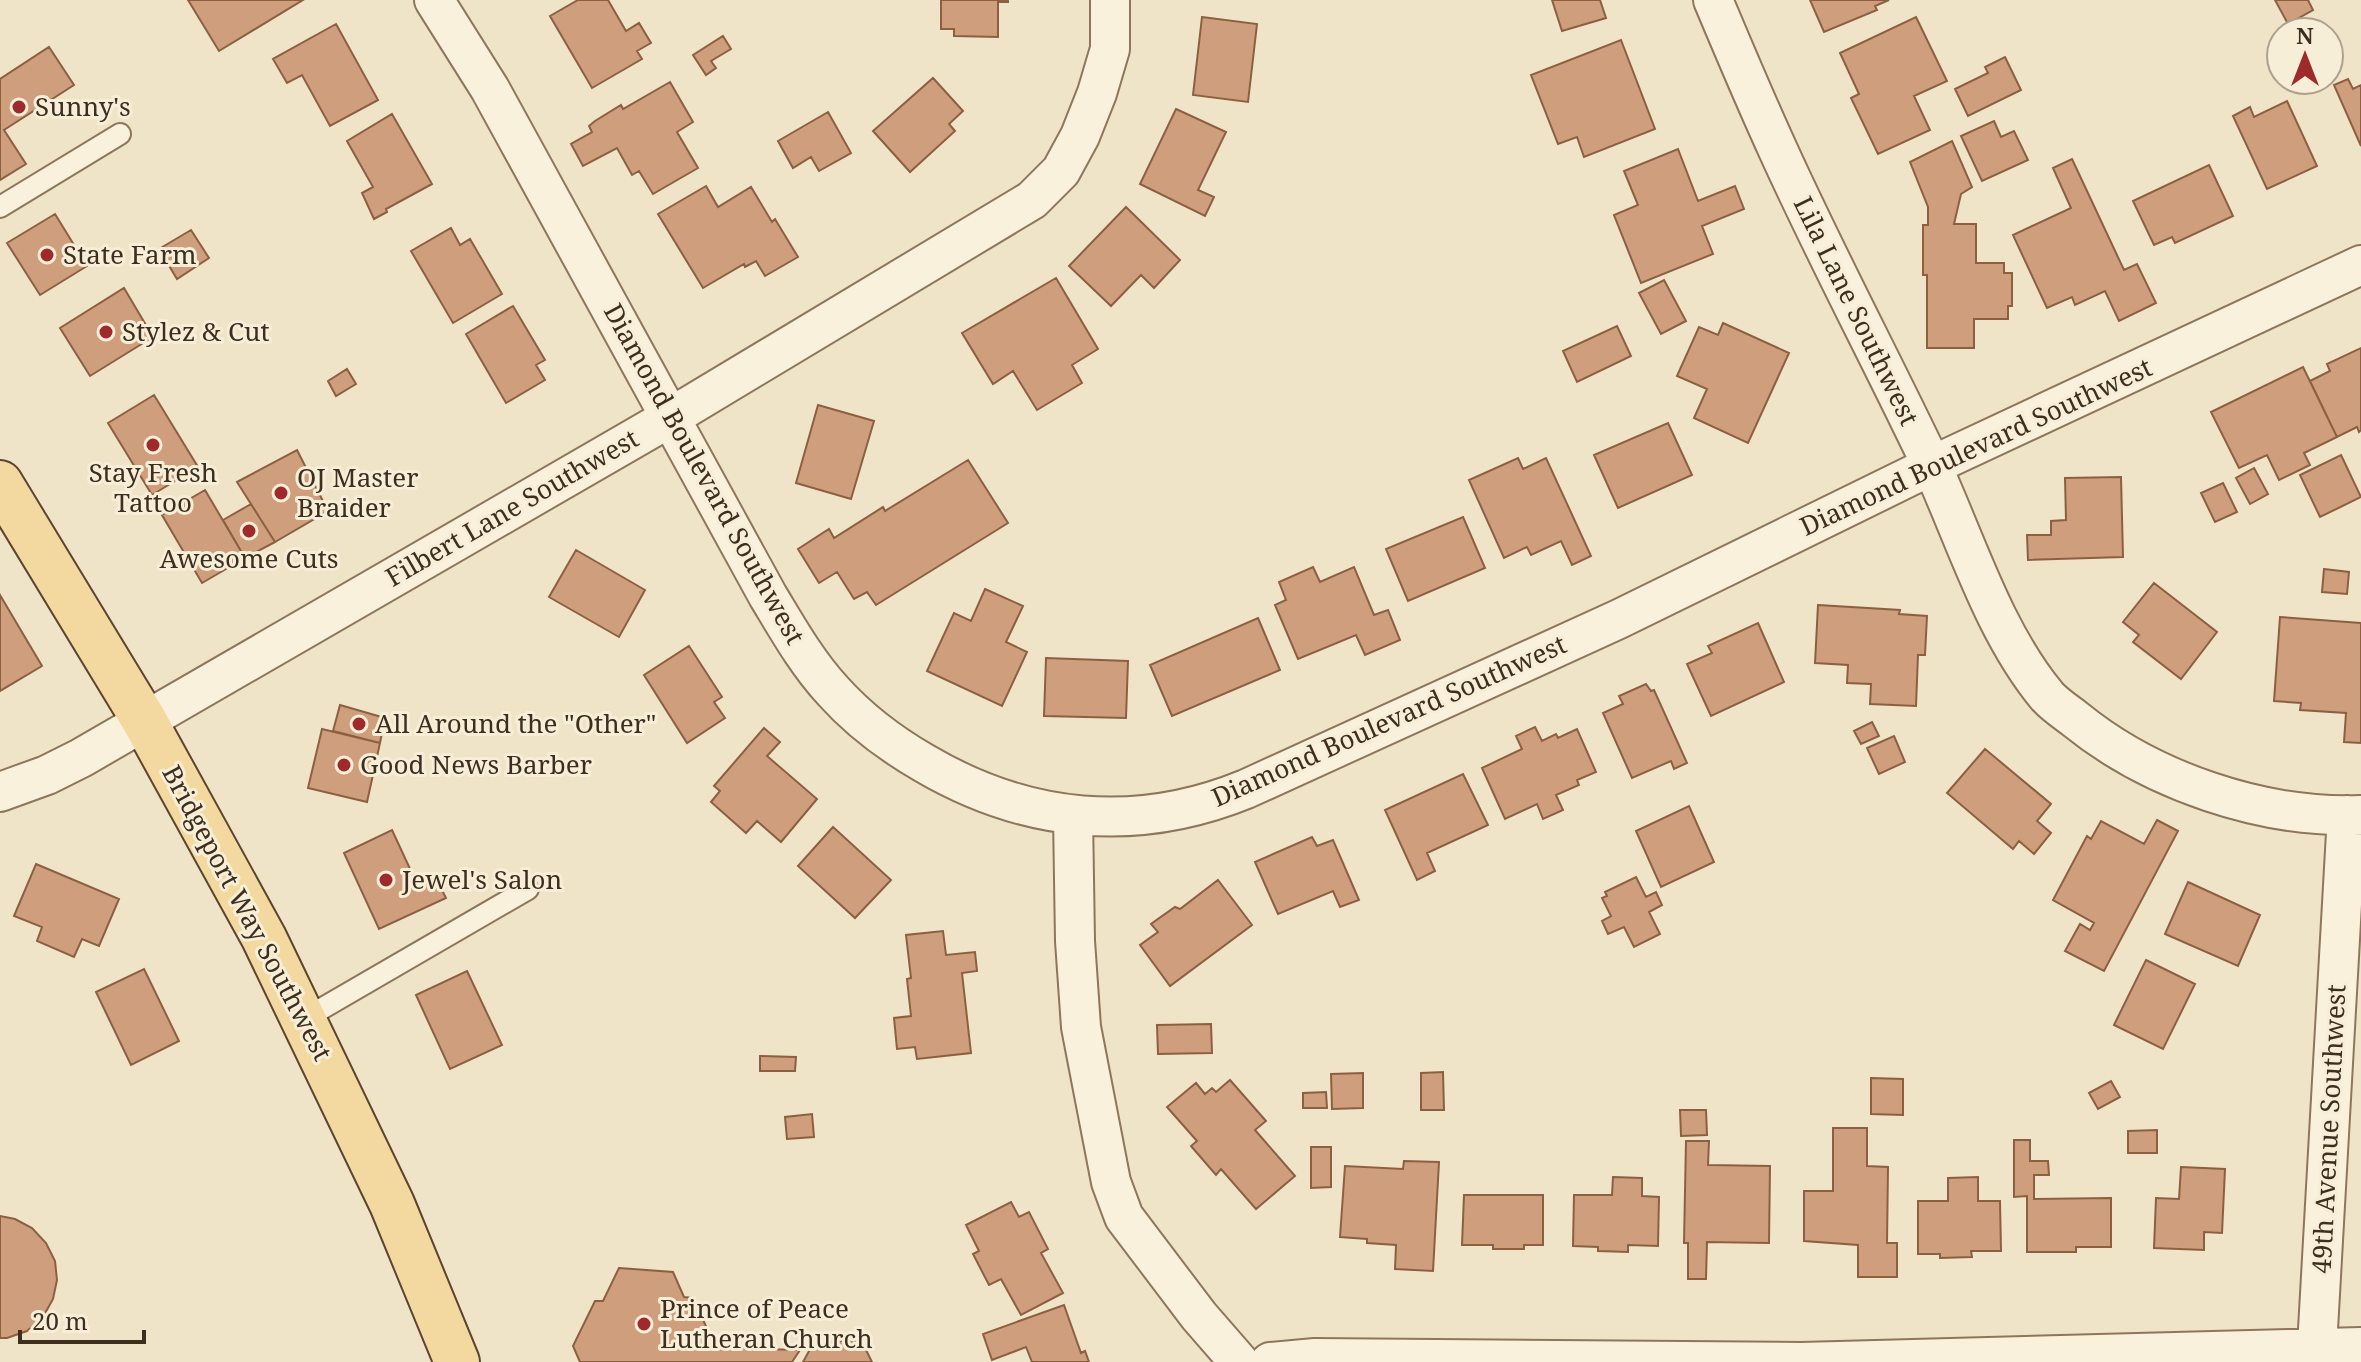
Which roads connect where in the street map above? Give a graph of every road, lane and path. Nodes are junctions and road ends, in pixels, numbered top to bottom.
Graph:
1 (434, 0) edge
2 (1110, 0) edge
3 (1713, 0) edge
4 (120, 134) dead end
5 (0, 207) edge
6 (2361, 265) edge
7 (671, 417) junction
8 (1931, 466) junction
9 (0, 483) edge
10 (144, 720) junction
11 (0, 792) edge
12 (2354, 815) edge
13 (1073, 816) junction
14 (528, 889) dead end
15 (304, 1019) junction
16 (2317, 1347) junction
17 (2361, 1347) edge
18 (457, 1362) edge
19 (1239, 1362) edge
20 (1270, 1362) edge
21 (1801, 1362) edge

1 - 7 street, Diamond Boulevard Southwest
2 - 7 street, Filbert Lane Southwest
3 - 8 street, Lila Lane Southwest
4 - 5 lane
6 - 8 street, Diamond Boulevard Southwest
7 - 10 street, Filbert Lane Southwest
7 - 13 street, Diamond Boulevard Southwest
8 - 12 street, Lila Lane Southwest
8 - 13 street, Diamond Boulevard Southwest
9 - 10 main road, Bridgeport Way Southwest
10 - 11 street, Filbert Lane Southwest
10 - 15 main road, Bridgeport Way Southwest
12 - 16 street, 49th Avenue Southwest
13 - 19 street
14 - 15 lane
15 - 18 main road, Bridgeport Way Southwest
16 - 17 street
16 - 21 street
20 - 21 street

